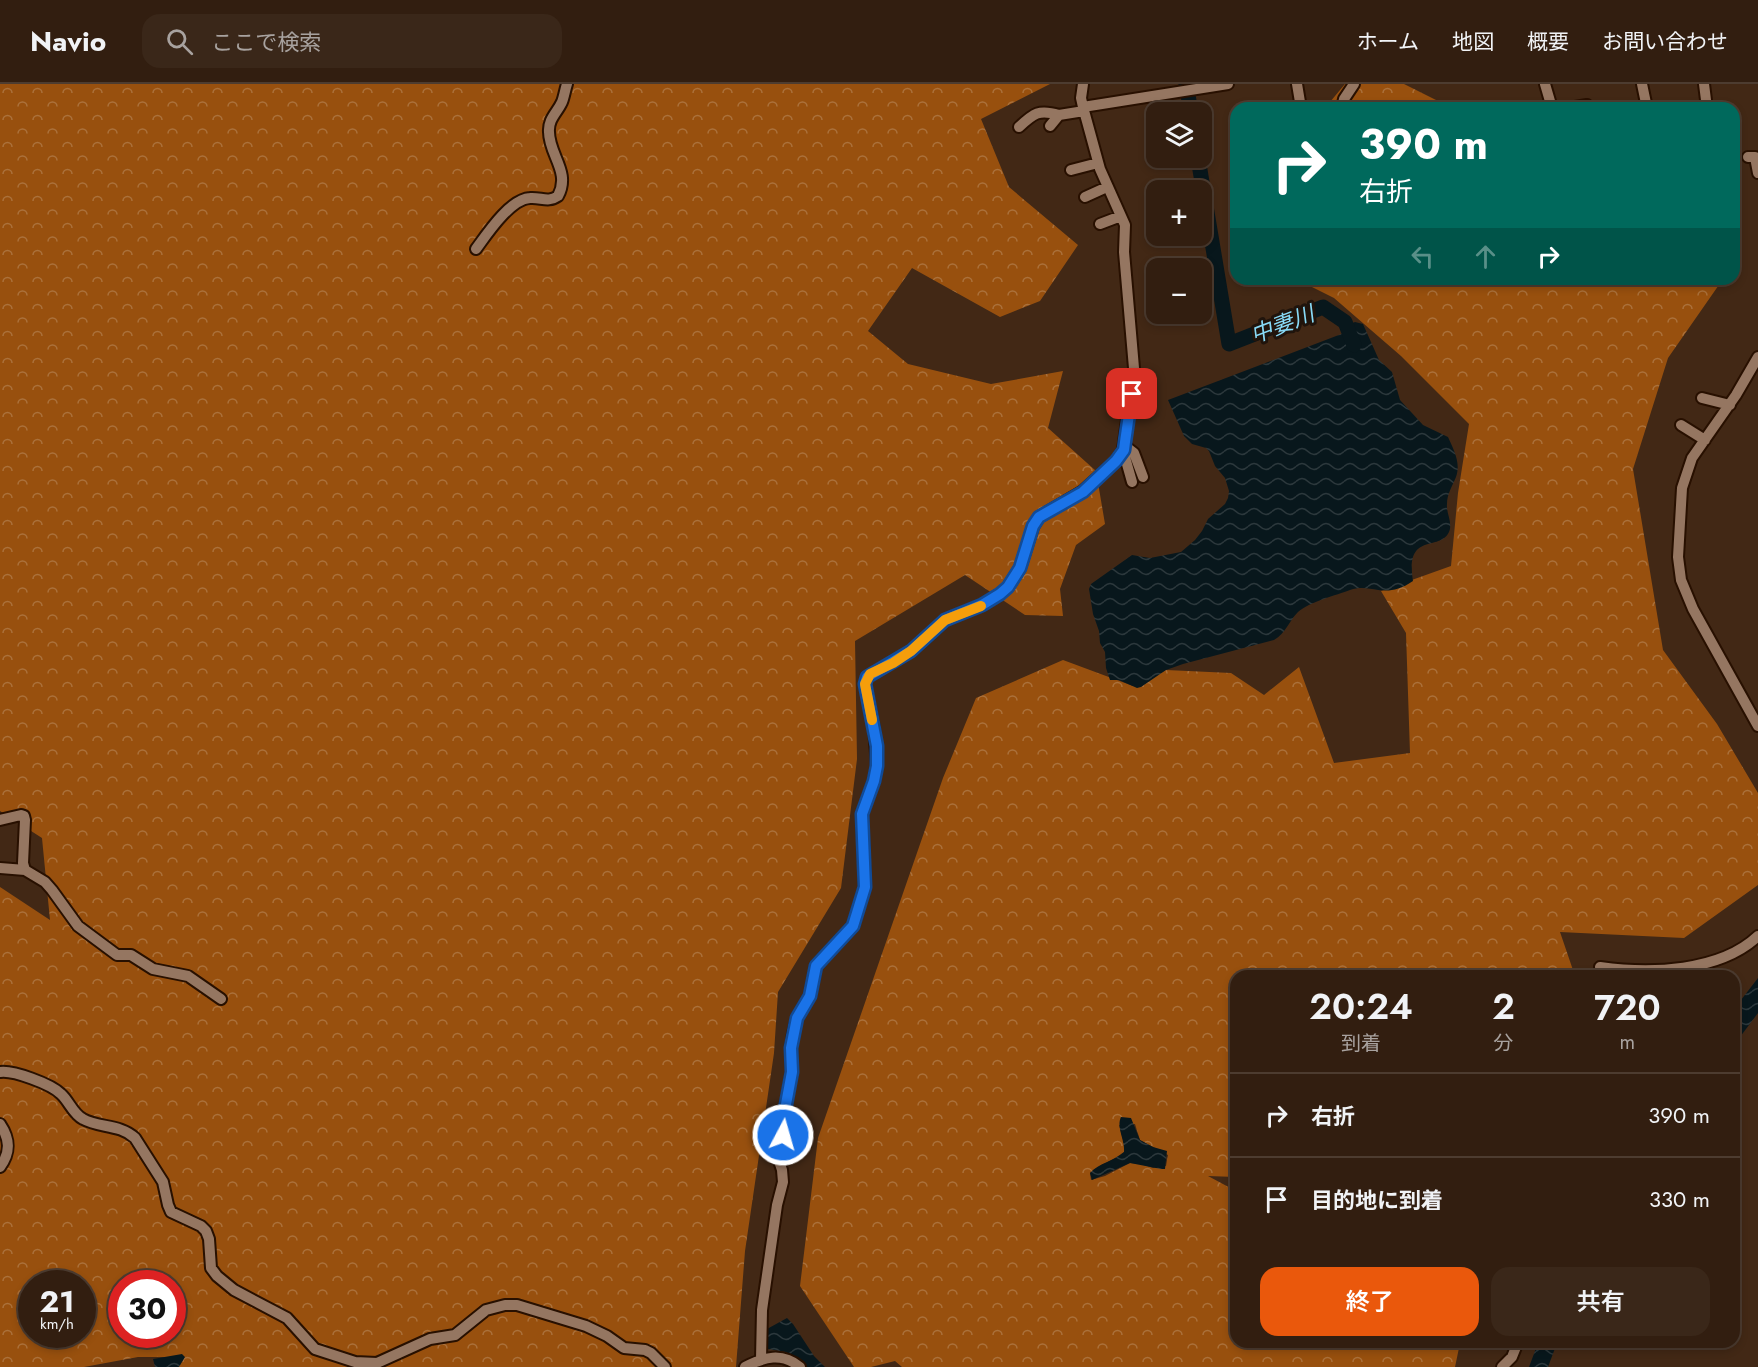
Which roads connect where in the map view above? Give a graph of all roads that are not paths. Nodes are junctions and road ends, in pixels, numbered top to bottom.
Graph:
1 (567, 84) edge
2 (1083, 84) edge
3 (1228, 84) edge
4 (1297, 84) edge
5 (1354, 84) edge
6 (1545, 84) edge
7 (1642, 84) edge
8 (1704, 84) edge
9 (1300, 102) edge
10 (1343, 102) edge
11 (1550, 102) edge
12 (1646, 102) edge
13 (1706, 102) edge
14 (1084, 109) junction
15 (1059, 115) junction
16 (1050, 126) dead end
17 (1019, 127) dead end
18 (1749, 157) dead end
19 (1098, 163) junction
20 (1071, 171) dead end
21 (1758, 173) edge
22 (1107, 187) junction
23 (1085, 197) dead end
24 (1121, 216) junction
25 (1100, 224) dead end
26 (476, 249) dead end
27 (1758, 357) edge
28 (1702, 398) dead end
29 (1730, 405) junction
30 (1682, 425) dead end
31 (1705, 440) junction
32 (1124, 448) junction
33 (1143, 477) dead end
34 (1132, 482) dead end
35 (1758, 726) edge
36 (0, 820) edge
37 (0, 868) edge
38 (25, 870) junction
39 (1758, 936) edge
40 (1600, 967) dead end
41 (1628, 970) edge
42 (1653, 970) edge
43 (220, 999) dead end
44 (0, 1072) edge
45 (0, 1124) edge
46 (0, 1167) edge
47 (1516, 1348) edge
48 (761, 1359) junction
49 (665, 1367) edge
50 (745, 1367) edge
51 (800, 1367) edge
52 (1502, 1367) edge

1 - 26 street
2 - 14 street
3 - 14 street
4 - 9 street
5 - 10 street
6 - 11 street
7 - 12 street
8 - 13 street
14 - 15 street
14 - 19 street
15 - 16 street
15 - 17 street
18 - 21 street
19 - 20 street
19 - 22 street
22 - 23 street
22 - 24 street
24 - 25 street
24 - 32 street
27 - 29 street
28 - 29 street
29 - 31 street
30 - 31 street
31 - 35 street
32 - 33 street
32 - 34 street
32 - 48 street
36 - 38 street
37 - 38 street
38 - 43 street
39 - 42 street
40 - 41 street
44 - 49 street
45 - 46 street
47 - 52 street
48 - 50 street
48 - 51 street

